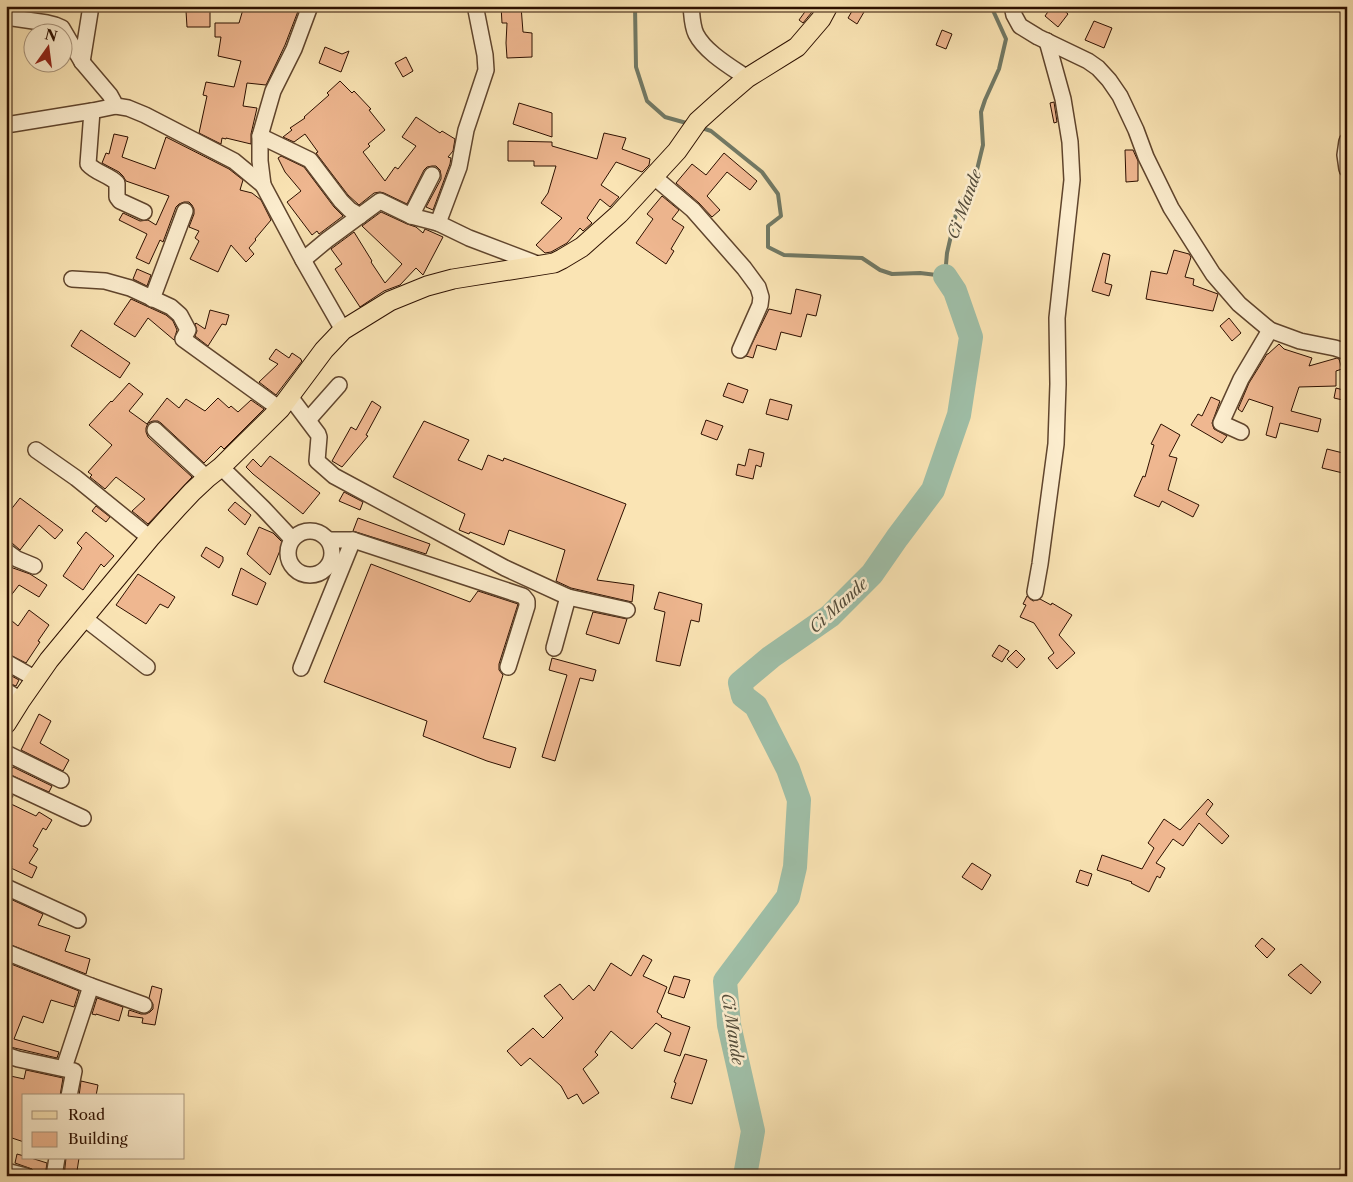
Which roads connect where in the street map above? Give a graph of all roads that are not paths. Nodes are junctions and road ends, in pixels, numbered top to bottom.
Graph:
1 (91, 6) edge
2 (310, 6) edge
3 (477, 6) edge
4 (691, 6) edge
5 (828, 6) edge
6 (1012, 6) edge
7 (6, 17) edge
8 (1047, 41) junction
9 (82, 62) junction
10 (747, 78) junction
11 (116, 106) junction
12 (92, 111) junction
13 (6, 124) edge
14 (260, 136) junction
15 (1347, 140) edge
16 (1347, 169) edge
17 (432, 175) dead end
18 (653, 176) junction
19 (263, 185) junction
20 (185, 211) dead end
21 (144, 212) dead end
22 (360, 216) junction
23 (410, 216) junction
24 (438, 223) junction
25 (303, 260) junction
26 (540, 265) junction
27 (72, 279) dead end
28 (152, 299) junction
29 (343, 330) junction
30 (1270, 330) junction
31 (740, 350) dead end
32 (1347, 352) edge
33 (340, 385) dead end
34 (285, 402) junction
35 (308, 420) junction
36 (155, 430) dead end
37 (1241, 432) dead end
38 (36, 450) dead end
39 (214, 473) junction
40 (150, 538) junction
41 (292, 539) junction
42 (329, 540) junction
43 (353, 540) junction
44 (6, 552) edge
45 (34, 566) dead end
46 (505, 568) junction
47 (317, 574) junction
48 (497, 587) junction
49 (333, 591) junction
50 (1035, 592) dead end
51 (568, 598) junction
52 (627, 610) dead end
53 (84, 618) junction
54 (554, 648) dead end
55 (6, 662) edge
56 (508, 667) dead end
57 (147, 668) dead end
58 (300, 668) dead end
59 (36, 678) junction
60 (14, 695) edge
61 (6, 724) edge
62 (6, 754) edge
63 (61, 780) dead end
64 (6, 782) edge
65 (83, 818) dead end
66 (6, 887) edge
67 (78, 920) dead end
68 (6, 952) edge
69 (91, 986) junction
70 (144, 1006) dead end
71 (6, 1055) edge
72 (64, 1068) junction
73 (69, 1094) edge
74 (57, 1160) edge
75 (6, 1170) edge
76 (26, 1176) edge
77 (54, 1176) edge

1 - 9 street
2 - 14 street
3 - 24 street
4 - 10 street
5 - 10 main road
6 - 8 street
7 - 9 street
8 - 30 street
8 - 50 street
9 - 11 street
10 - 18 main road
11 - 12 street
11 - 19 street
12 - 13 street
12 - 21 street
14 - 19 street
14 - 22 street
15 - 16 street
17 - 23 street
18 - 26 main road
18 - 31 street
19 - 25 street
20 - 28 street
22 - 23 street
22 - 25 street
23 - 24 street
24 - 26 street
25 - 29 street
26 - 29 main road
27 - 28 street
28 - 34 street
29 - 34 main road
30 - 32 street
30 - 37 street
33 - 35 street
34 - 35 street
34 - 39 main road
35 - 46 street
36 - 39 street
38 - 40 street
39 - 40 main road
39 - 41 street
40 - 53 main road
41 - 42 street
41 - 47 street
42 - 43 street
42 - 47 street
43 - 48 street
43 - 49 street
44 - 45 street
46 - 48 street
46 - 51 street
47 - 49 street
48 - 56 street
49 - 58 street
51 - 52 street
51 - 54 street
53 - 57 street
53 - 59 main road
55 - 59 street
59 - 60 main road
60 - 61 main road
62 - 63 street
64 - 65 street
66 - 67 street
68 - 69 street
69 - 70 street
69 - 72 street
71 - 72 street
72 - 73 street
74 - 77 street
75 - 76 street

